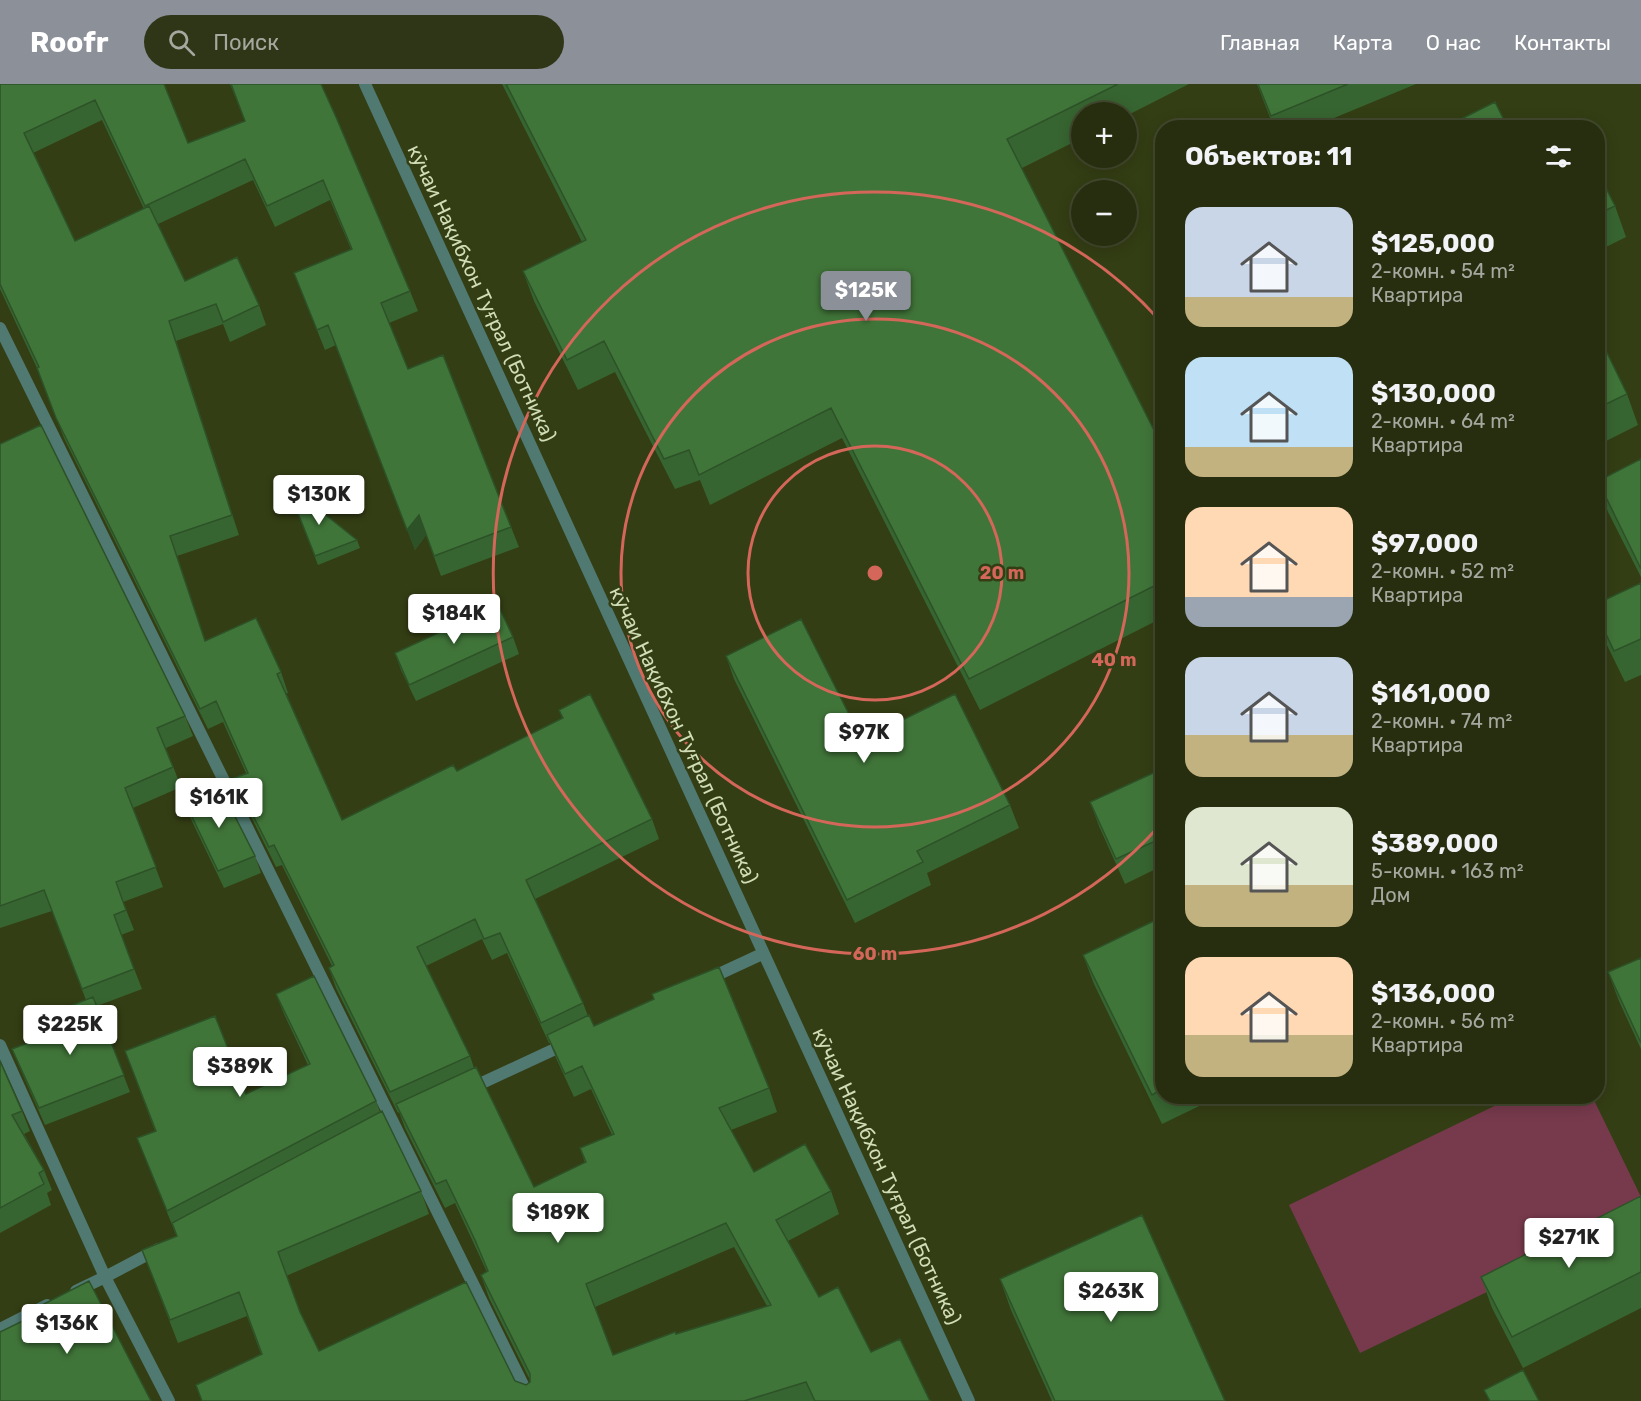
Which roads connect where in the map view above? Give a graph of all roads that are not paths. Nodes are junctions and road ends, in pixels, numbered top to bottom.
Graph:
1 (365, 84) edge
2 (0, 328) edge
3 (762, 954) junction
4 (698, 984) edge
5 (579, 1038) edge
6 (0, 1046) edge
7 (459, 1093) edge
8 (167, 1244) edge
9 (105, 1277) junction
10 (0, 1329) edge
11 (169, 1401) edge
12 (531, 1401) edge
13 (969, 1401) edge

1 - 3 lane, кӯчаи Нақибхон Туғрал (Ботника)
2 - 12 lane
3 - 4 lane
3 - 13 lane, кӯчаи Нақибхон Туғрал (Ботника)
5 - 7 lane
6 - 9 lane
8 - 9 lane
9 - 10 lane
9 - 11 lane

